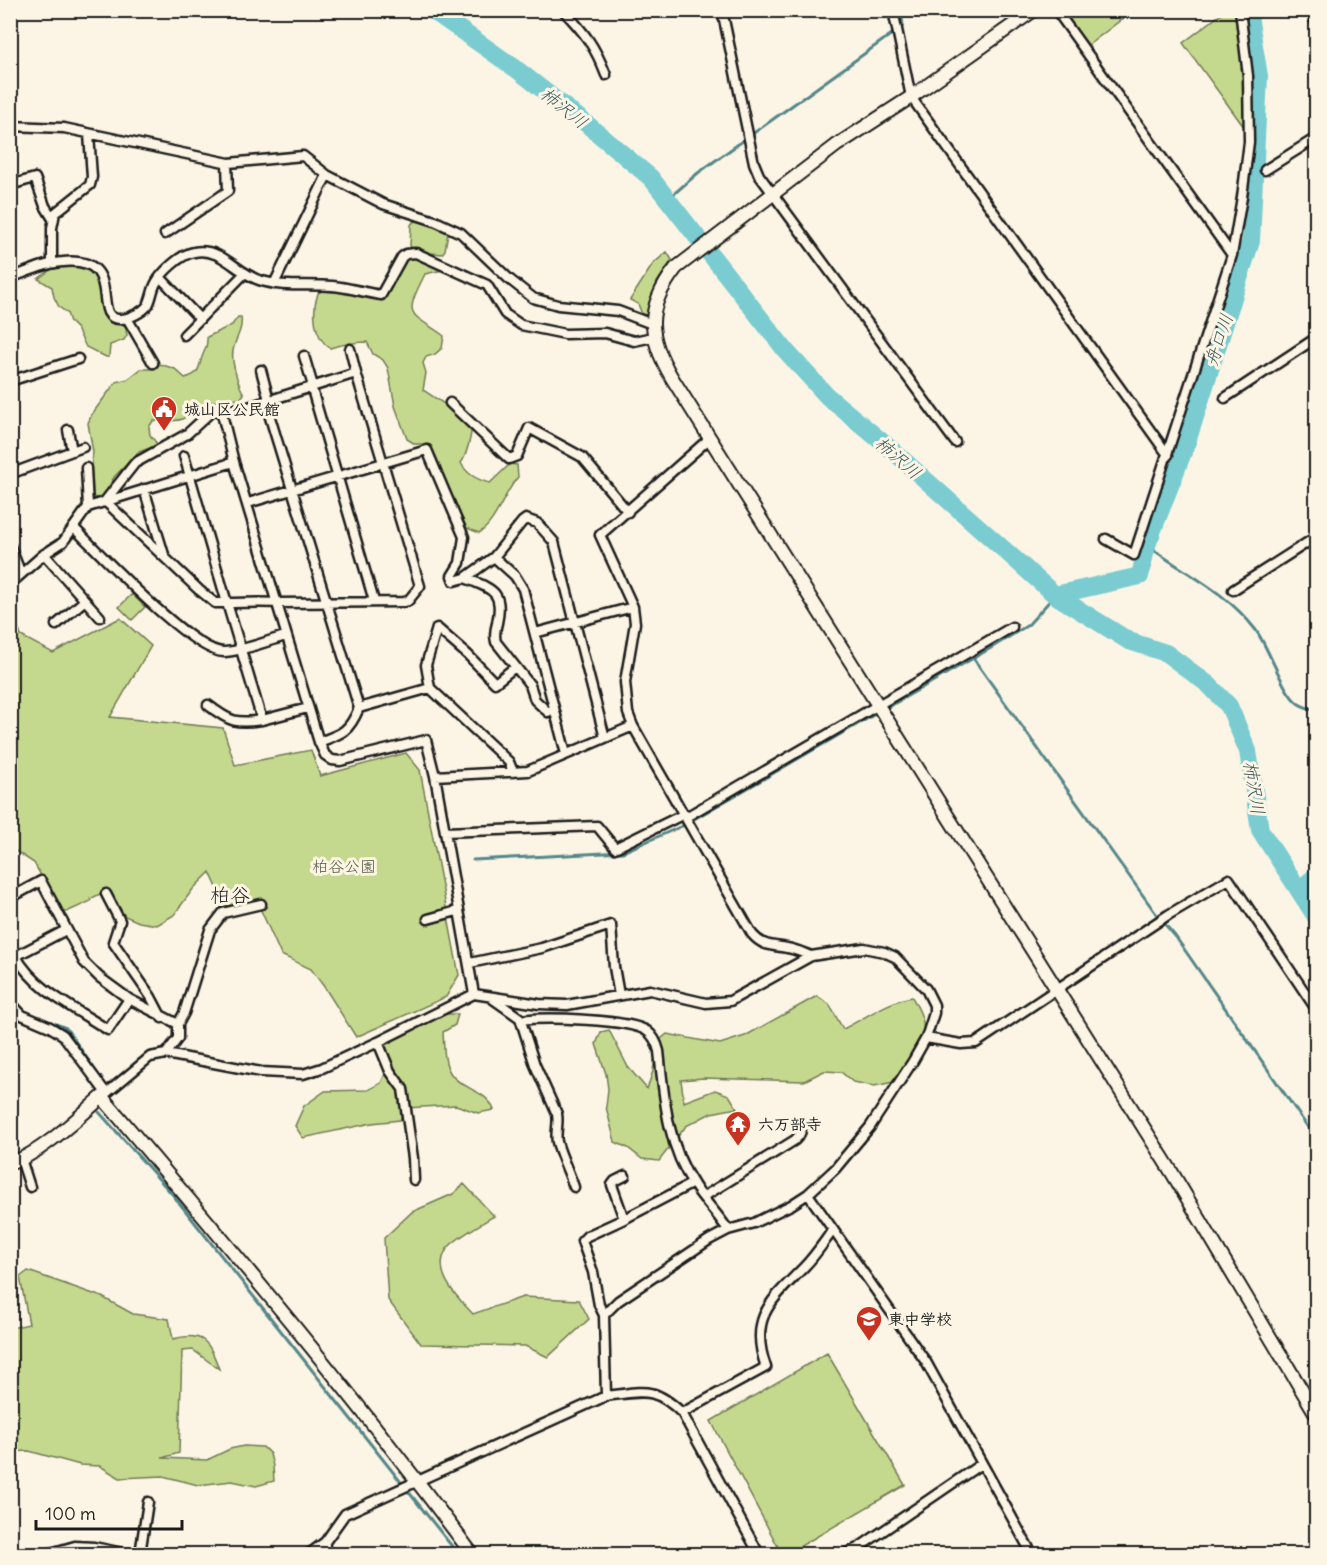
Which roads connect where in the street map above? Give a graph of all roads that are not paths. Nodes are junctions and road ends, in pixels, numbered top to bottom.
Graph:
1 (563, 10) edge
2 (722, 10) edge
3 (893, 10) edge
4 (1034, 10) edge
5 (1056, 10) edge
6 (1240, 10) edge
7 (1309, 10) edge
8 (1317, 22) edge
9 (606, 75) dead end
10 (911, 97) junction
11 (10, 126) edge
12 (89, 134) junction
13 (1317, 138) edge
14 (228, 163) junction
15 (1265, 171) dead end
16 (327, 175) junction
17 (10, 185) edge
18 (774, 193) junction
19 (52, 219) junction
20 (165, 234) dead end
21 (1232, 255) junction
22 (52, 263) junction
23 (245, 273) junction
24 (160, 277) junction
25 (10, 278) edge
26 (274, 284) junction
27 (127, 318) junction
28 (200, 320) junction
29 (652, 324) junction
30 (184, 335) dead end
31 (653, 337) junction
32 (1317, 338) edge
33 (350, 349) dead end
34 (304, 356) dead end
35 (78, 359) dead end
36 (153, 363) dead end
37 (261, 370) dead end
38 (356, 373) junction
39 (10, 381) edge
40 (312, 386) junction
41 (1225, 398) dead end
42 (267, 400) junction
43 (450, 403) dead end
44 (221, 410) junction
45 (68, 429) dead end
46 (710, 438) junction
47 (955, 442) dead end
48 (83, 447) dead end
49 (72, 451) junction
50 (1168, 455) junction
51 (184, 456) dead end
52 (234, 462) junction
53 (382, 462) junction
54 (86, 468) dead end
55 (10, 474) edge
56 (189, 475) junction
57 (337, 477) junction
58 (144, 489) junction
59 (292, 490) junction
60 (105, 501) junction
61 (248, 503) junction
62 (88, 507) junction
63 (628, 512) junction
64 (74, 528) junction
65 (1317, 537) edge
66 (1106, 539) dead end
67 (10, 546) edge
68 (44, 554) junction
69 (495, 557) junction
70 (165, 558) junction
71 (21, 574) junction
72 (465, 578) junction
73 (10, 584) edge
74 (1233, 590) dead end
75 (85, 600) junction
76 (374, 601) junction
77 (327, 602) junction
78 (227, 603) junction
79 (276, 603) junction
80 (633, 607) junction
81 (100, 617) dead end
82 (575, 623) junction
83 (56, 625) dead end
84 (1012, 627) dead end
85 (535, 633) junction
86 (286, 636) junction
87 (240, 649) junction
88 (515, 667) junction
89 (430, 688) junction
90 (208, 705) dead end
91 (879, 705) junction
92 (308, 708) junction
93 (359, 708) junction
94 (554, 708) junction
95 (262, 720) junction
96 (633, 726) junction
97 (605, 738) junction
98 (319, 742) junction
99 (566, 754) junction
100 (513, 772) junction
101 (435, 776) junction
102 (685, 815) junction
103 (445, 832) junction
104 (106, 894) dead end
105 (10, 898) edge
106 (261, 904) dead end
107 (458, 911) junction
108 (428, 919) dead end
109 (66, 930) junction
110 (811, 956) junction
111 (470, 963) junction
112 (1055, 989) junction
113 (474, 994) junction
114 (619, 995) junction
115 (490, 997) junction
116 (129, 999) junction
117 (10, 1002) edge
118 (1317, 1009) edge
119 (162, 1018) junction
120 (521, 1020) junction
121 (178, 1024) junction
122 (926, 1038) junction
123 (378, 1042) junction
124 (166, 1054) junction
125 (104, 1095) junction
126 (800, 1123) dead end
127 (16, 1161) edge
128 (625, 1176) dead end
129 (414, 1180) dead end
130 (693, 1184) junction
131 (30, 1187) dead end
132 (574, 1187) dead end
133 (808, 1194) junction
134 (703, 1197) junction
135 (624, 1219) junction
136 (728, 1230) junction
137 (833, 1230) junction
138 (604, 1315) junction
139 (606, 1396) junction
140 (682, 1413) junction
141 (1317, 1414) edge
142 (981, 1464) junction
143 (413, 1482) junction
144 (148, 1502) dead end
145 (325, 1542) junction
146 (10, 1554) edge
147 (15, 1554) edge
148 (46, 1554) edge
149 (128, 1554) edge
150 (140, 1554) edge
151 (309, 1554) edge
152 (325, 1554) edge
153 (472, 1554) edge
154 (759, 1554) edge
155 (845, 1554) edge
156 (1032, 1554) edge

1 - 9 street
2 - 18 street
3 - 10 street
4 - 10 street
5 - 21 street
6 - 21 street
7 - 8 street
10 - 18 street
10 - 50 street
11 - 12 street
12 - 14 street
12 - 19 street
13 - 15 street
14 - 16 street
14 - 20 street
16 - 26 street
16 - 29 street
17 - 19 street
18 - 29 street
18 - 47 street
19 - 22 street
21 - 50 street
22 - 25 street
22 - 27 street
23 - 24 street
23 - 26 street
23 - 28 street
24 - 27 street
24 - 28 street
26 - 31 street
27 - 36 street
28 - 30 street
29 - 31 street
31 - 46 street
32 - 41 street
33 - 38 street
34 - 40 street
35 - 39 street
37 - 42 street
38 - 40 street
38 - 53 street
40 - 42 street
40 - 57 street
42 - 44 street
42 - 59 street
43 - 63 street
44 - 52 street
44 - 60 street
45 - 49 street
46 - 63 street
46 - 91 street
48 - 49 street
49 - 55 street
50 - 66 street
51 - 56 street
52 - 56 street
52 - 61 street
53 - 57 street
53 - 72 street
53 - 76 street
54 - 62 street
56 - 58 street
56 - 78 street
57 - 59 street
57 - 76 street
58 - 60 street
58 - 70 street
59 - 61 street
59 - 77 street
60 - 62 street
60 - 70 street
61 - 79 street
62 - 64 street
63 - 80 street
64 - 68 street
64 - 87 street
65 - 74 street
67 - 71 street
68 - 71 street
68 - 75 street
69 - 72 street
69 - 82 street
69 - 85 street
70 - 78 street
71 - 73 street
72 - 88 street
75 - 81 street
75 - 83 street
76 - 77 street
77 - 79 street
77 - 93 street
78 - 79 street
78 - 87 street
79 - 86 street
80 - 82 street
80 - 96 street
82 - 85 street
82 - 97 street
84 - 91 street
85 - 94 street
86 - 87 street
86 - 92 street
87 - 95 street
88 - 89 street
88 - 94 street
89 - 93 street
89 - 100 street
90 - 95 street
91 - 102 street
91 - 112 street
92 - 95 street
92 - 98 street
93 - 98 street
94 - 99 street
96 - 97 street
96 - 102 street
97 - 99 street
98 - 101 street
99 - 100 street
100 - 101 street
101 - 103 street
102 - 103 street
102 - 110 street
103 - 107 street
104 - 119 street
105 - 109 street
106 - 121 street
107 - 108 street
107 - 111 street
109 - 116 street
109 - 116 street
110 - 114 street
110 - 122 street
111 - 113 street
111 - 114 street
112 - 118 street
112 - 122 street
112 - 141 street
113 - 115 street
113 - 123 street
114 - 115 street
115 - 120 street
116 - 119 street
117 - 125 street
119 - 121 street
120 - 130 street
120 - 132 street
121 - 124 street
122 - 133 street
123 - 124 street
123 - 129 street
124 - 125 street
125 - 127 street
125 - 143 street
126 - 134 street
127 - 131 street
128 - 135 street
130 - 134 street
130 - 135 street
133 - 136 street
133 - 137 street
134 - 136 street
135 - 138 street
136 - 138 street
137 - 140 street
137 - 142 street
138 - 139 street
139 - 140 street
139 - 143 street
140 - 154 street
142 - 155 street
142 - 156 street
143 - 145 street
143 - 153 street
144 - 150 street
145 - 151 street
145 - 152 street
146 - 147 street
148 - 149 street

